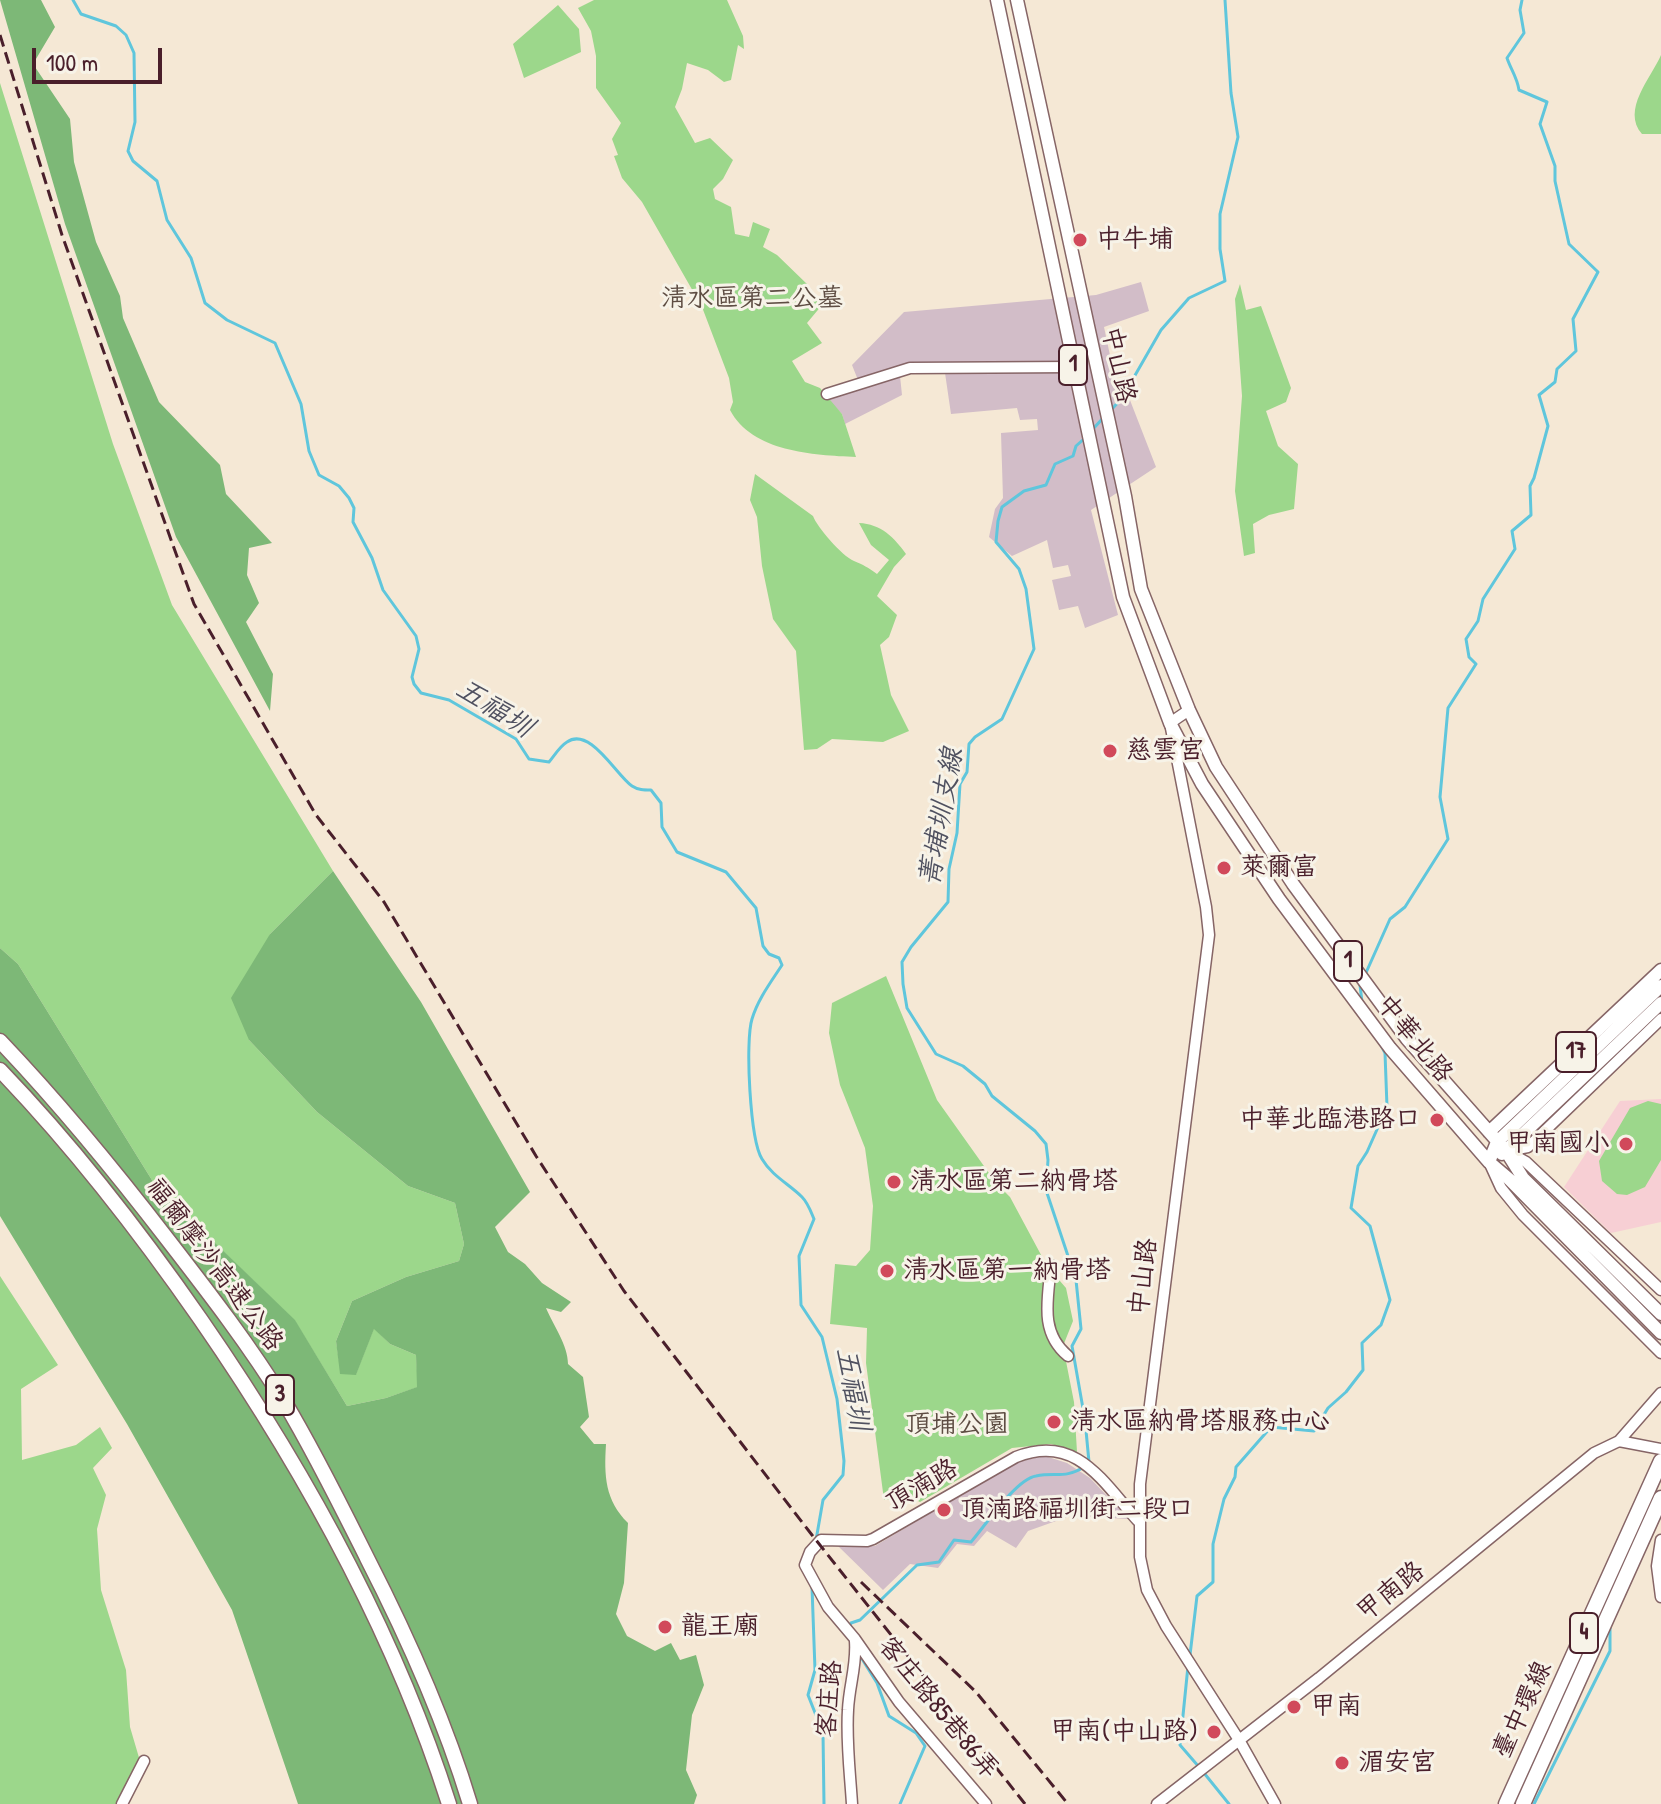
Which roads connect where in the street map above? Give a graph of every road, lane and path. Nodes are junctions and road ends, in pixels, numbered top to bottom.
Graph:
1 (997, 0) edge
2 (1017, 0) edge
3 (1073, 367) junction
4 (827, 394) dead end
5 (1189, 710) junction
6 (1170, 723) junction
7 (1661, 970) edge
8 (1661, 986) edge
9 (1661, 1003) edge
10 (1661, 1019) edge
11 (0, 1041) edge
12 (0, 1070) edge
13 (1498, 1142) junction
14 (1489, 1162) junction
15 (1560, 1223) junction
16 (1051, 1265) dead end
17 (1661, 1290) edge
18 (1661, 1314) edge
19 (1661, 1333) edge
20 (1661, 1353) edge
21 (1068, 1356) dead end
22 (1661, 1393) edge
23 (1619, 1441) junction
24 (1661, 1449) edge
25 (1661, 1461) edge
26 (1661, 1498) edge
27 (1138, 1521) junction
28 (1661, 1540) edge
29 (805, 1565) joint
30 (1661, 1597) edge
31 (855, 1639) junction
32 (1239, 1740) junction
33 (144, 1761) dead end
34 (122, 1804) edge
35 (449, 1804) edge
36 (470, 1804) edge
37 (852, 1804) edge
38 (986, 1804) edge
39 (1157, 1804) edge
40 (1275, 1804) edge
41 (1506, 1804) edge
42 (1523, 1804) edge

1 - 3 main road, 中山路 / 1
2 - 5 main road, 中山路 / 1
3 - 4 street
3 - 6 main road, 中山路 / 1
5 - 6 street
5 - 13 main road, 中華北路 / 1
6 - 14 main road, 中華北路 / 1
6 - 27 street, 中山路
7 - 13 main road, 17
8 - 13 main road, 17
9 - 13 main road, 17
10 - 13 street
11 - 36 highway, 福爾摩沙高速公路 / 3
12 - 35 highway, 福爾摩沙高速公路 / 3
13 - 14 main road, 17
13 - 15 main road, 1
13 - 17 street, 中華北路
14 - 15 main road, 1
14 - 20 street, 中華北路
15 - 18 main road, 1
15 - 19 main road, 1
16 - 21 street
22 - 23 street, 甲南路
23 - 24 street
23 - 32 street, 甲南路
25 - 41 highway, 臺中環線 / 4
26 - 42 highway, 臺中環線 / 4
27 - 29 street, 頂湳路
27 - 32 street, 中山路
28 - 30 street
29 - 31 street, 客庄路
31 - 37 street, 客庄路
31 - 38 street, 客庄路85巷86弄
32 - 39 street, 甲南路
32 - 40 street, 中山路
33 - 34 street

